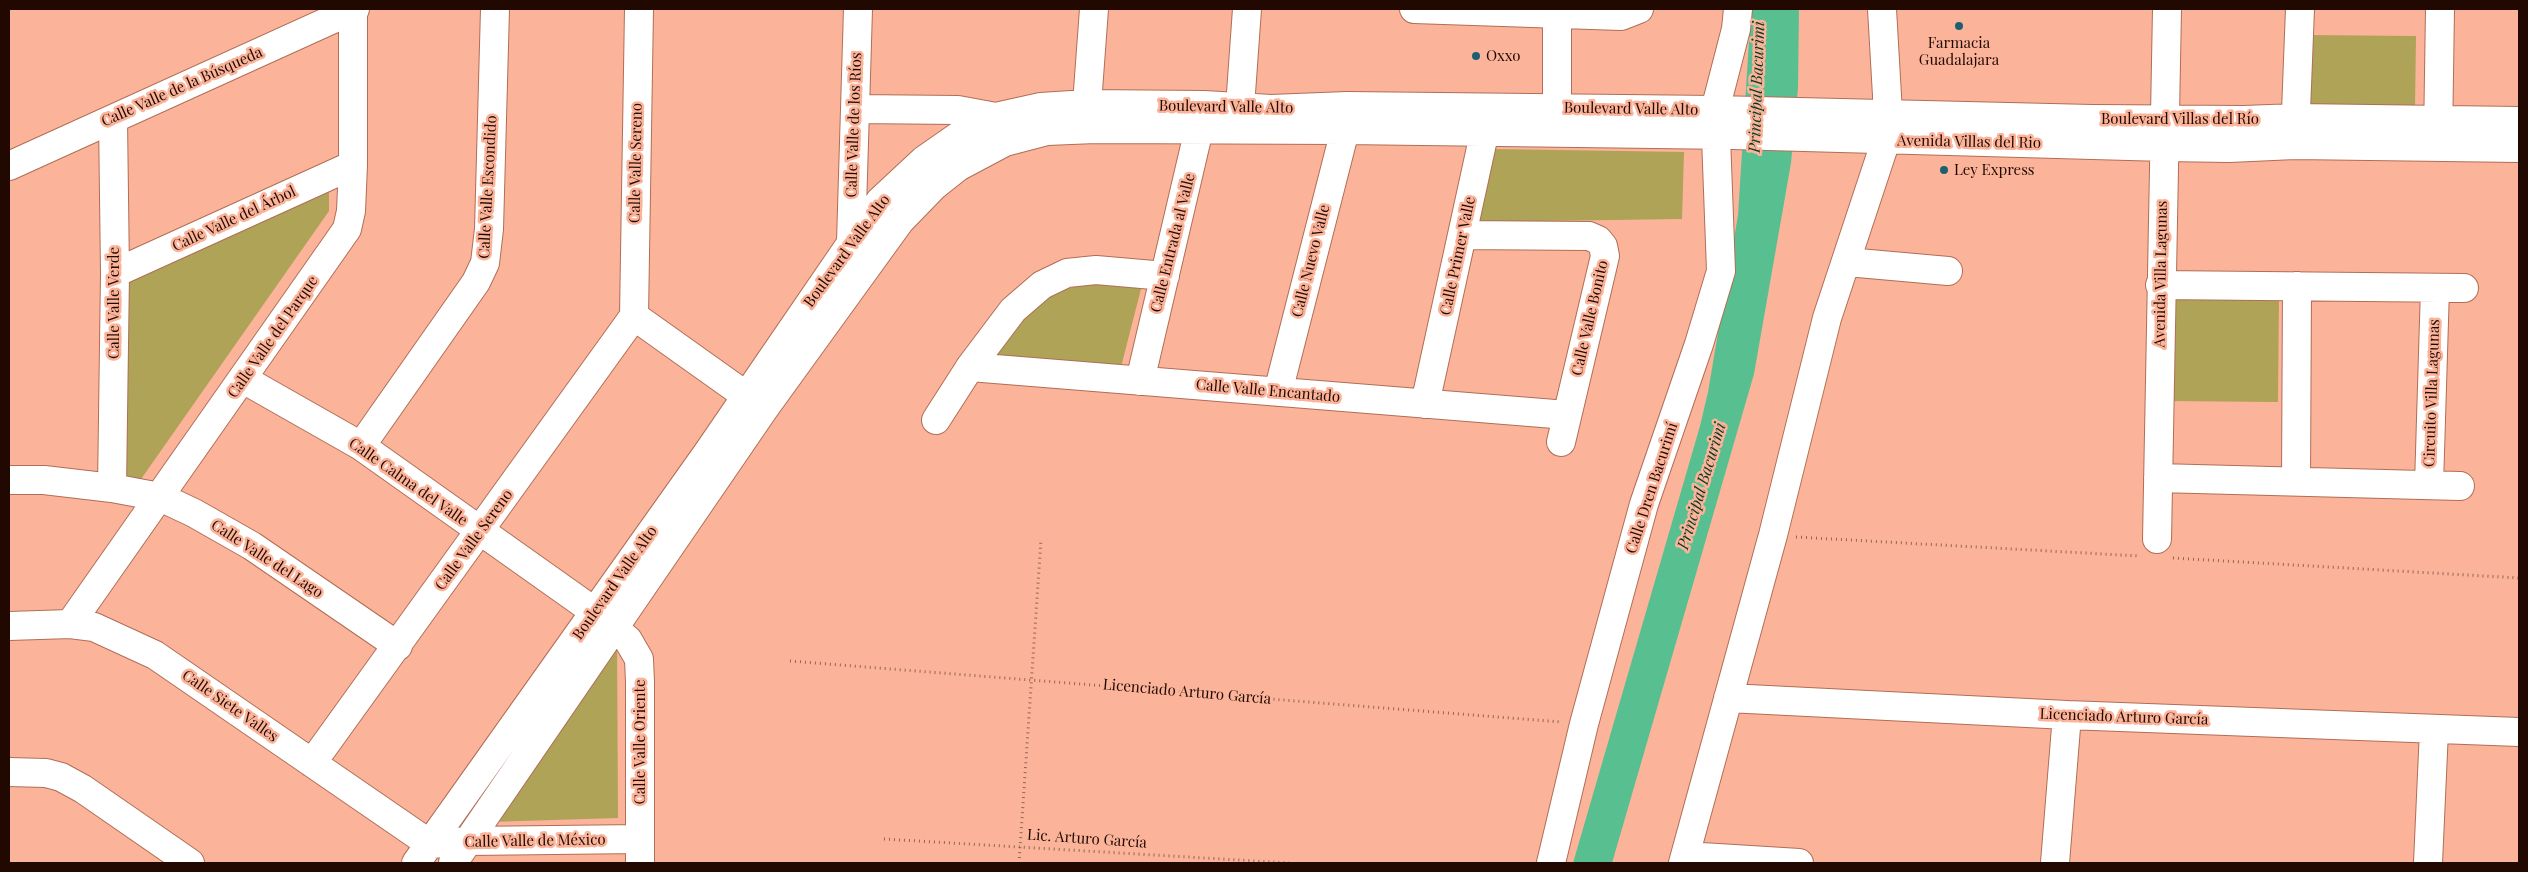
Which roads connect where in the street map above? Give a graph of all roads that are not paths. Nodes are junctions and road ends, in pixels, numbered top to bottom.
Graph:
1 (354, 9) edge
2 (495, 9) edge
3 (639, 9) edge
4 (858, 9) edge
5 (1094, 9) edge
6 (1247, 9) edge
7 (1414, 9) edge
8 (1639, 9) edge
9 (1738, 9) edge
10 (1882, 9) edge
11 (2167, 9) edge
12 (2300, 9) edge
13 (2440, 9) edge
14 (1557, 14) junction
15 (1087, 104) junction
16 (1240, 107) junction
17 (1491, 107) junction
18 (1557, 108) junction
19 (855, 109) junction
20 (1888, 113) junction
21 (996, 118) junction
22 (1202, 118) junction
23 (113, 119) junction
24 (2164, 120) junction
25 (2438, 120) junction
26 (2519, 121) edge
27 (1723, 123) junction
28 (1841, 126) junction
29 (1344, 130) junction
30 (2296, 131) junction
31 (1484, 133) junction
32 (1886, 140) junction
33 (2096, 146) joint
34 (2165, 147) junction
35 (2438, 148) junction
36 (2519, 148) edge
37 (353, 165) junction
38 (9, 166) edge
39 (1462, 235) junction
40 (851, 242) junction
41 (1847, 262) junction
42 (1948, 272) dead end
43 (115, 273) junction
44 (1165, 276) junction
45 (2160, 285) junction
46 (2297, 286) junction
47 (2435, 288) junction
48 (2464, 288) dead end
49 (634, 316) junction
50 (970, 367) junction
51 (243, 379) junction
52 (1140, 381) junction
53 (1278, 392) junction
54 (754, 402) junction
55 (1425, 404) junction
56 (1567, 415) junction
57 (936, 420) dead end
58 (1561, 442) dead end
59 (361, 446) junction
60 (2158, 478) junction
61 (9, 480) edge
62 (2296, 481) junction
63 (2429, 485) junction
64 (2460, 486) dead end
65 (112, 488) junction
66 (160, 498) junction
67 (480, 532) junction
68 (2157, 538) dead end
69 (594, 612) junction
70 (70, 624) junction
71 (9, 626) edge
72 (616, 628) junction
73 (398, 646) junction
74 (1728, 698) junction
75 (2068, 715) junction
76 (2434, 730) junction
77 (2519, 732) edge
78 (312, 763) junction
79 (9, 772) edge
80 (468, 841) junction
81 (640, 851) edge
82 (423, 853) edge
83 (1684, 860) edge
84 (190, 863) edge
85 (453, 863) edge
86 (1550, 863) edge
87 (1799, 863) edge
88 (2055, 863) edge
89 (2428, 863) edge

1 - 23 street, Calle Valle de la Búsqueda
1 - 37 street, Calle Valle del Parque
2 - 59 street, Calle Valle Escondido
3 - 49 street, Calle Valle Sereno
4 - 19 street, Calle Valle de los Ríos
5 - 15 street
6 - 16 street
7 - 14 street
8 - 14 street
9 - 27 street, Calle Dren Bacurimí
10 - 20 street
11 - 24 street, Avenida Villa Lagunas
12 - 30 street
13 - 25 street
14 - 18 street
15 - 21 street, Boulevard Valle Alto
15 - 22 street, Boulevard Valle Alto
16 - 17 street, Boulevard Valle Alto
16 - 22 street, Boulevard Valle Alto
17 - 18 street, Boulevard Valle Alto
17 - 31 street, Calle Primer Valle
18 - 27 street, Boulevard Valle Alto
19 - 21 street
19 - 40 street, Calle Valle de los Ríos
20 - 24 street, Boulevard Villas del Río
20 - 28 street, Boulevard Villas del Río
20 - 32 street
21 - 40 street, Boulevard Valle Alto
22 - 29 street, Boulevard Valle Alto
22 - 44 street, Calle Entrada al Valle
22 - 54 street, Boulevard Valle Alto
23 - 38 street, Calle Valle de la Búsqueda
23 - 43 street, Calle Valle Verde
24 - 30 street, Boulevard Villas del Río
24 - 34 street, Avenida Villa Lagunas
25 - 26 street, Boulevard Villas del Río
25 - 30 street, Boulevard Villas del Río
25 - 35 street
27 - 28 street, Boulevard Valle Alto
27 - 31 street, Boulevard Valle Alto
27 - 86 street, Calle Dren Bacurimí
28 - 32 street, Avenida Villas del Rio
29 - 31 street, Boulevard Valle Alto
29 - 53 street, Calle Nuevo Valle
30 - 34 street, Boulevard Villas del Río
30 - 35 street, Boulevard Villas del Río
31 - 39 street, Calle Primer Valle
32 - 33 street, Avenida Villas del Rio
32 - 41 street
33 - 34 street, Boulevard Villas del Río
34 - 45 street, Avenida Villa Lagunas
35 - 36 street, Boulevard Villas del Río
37 - 43 street, Calle Valle del Árbol
37 - 51 street, Calle Valle del Parque
39 - 55 street, Calle Primer Valle
39 - 56 street, Calle Valle Bonito
40 - 54 street, Boulevard Valle Alto
41 - 42 street
41 - 74 street
43 - 65 street, Calle Valle Verde
44 - 50 street
44 - 52 street, Calle Entrada al Valle
45 - 46 street
45 - 60 street, Avenida Villa Lagunas
46 - 47 street
46 - 62 street
47 - 48 street
47 - 63 street, Circuito Villa Lagunas
49 - 54 street
49 - 67 street, Calle Valle Sereno
50 - 52 street, Calle Valle Encantado
50 - 57 street
51 - 59 street, Calle Calma del Valle
51 - 66 street, Calle Valle del Parque
52 - 53 street, Calle Valle Encantado
53 - 55 street, Calle Valle Encantado
54 - 69 street, Boulevard Valle Alto
54 - 72 street, Boulevard Valle Alto
55 - 56 street, Calle Valle Encantado
56 - 58 street, Calle Valle Bonito
59 - 67 street, Calle Calma del Valle
60 - 62 street, Circuito Villa Lagunas
60 - 68 street, Avenida Villa Lagunas
61 - 65 street, Calle Valle del Lago
62 - 63 street, Circuito Villa Lagunas
63 - 64 street
65 - 66 street, Calle Valle del Lago
66 - 70 street, Calle Valle del Parque
66 - 73 street, Calle Valle del Lago
67 - 69 street, Calle Calma del Valle
67 - 73 street, Calle Valle Sereno
69 - 72 street, Calle Calma del Valle
69 - 82 street, Boulevard Valle Alto
70 - 71 street, Calle Siete Valles
70 - 78 street, Calle Siete Valles
72 - 80 street, Boulevard Valle Alto
72 - 81 street, Calle Valle Oriente
73 - 78 street, Calle Valle Sereno
74 - 75 street, Licenciado Arturo García
74 - 83 street
75 - 76 street, Licenciado Arturo García
75 - 88 street
76 - 77 street, Licenciado Arturo García
76 - 89 street
78 - 82 street, Calle Siete Valles
79 - 84 street
80 - 81 street, Calle Valle de México
80 - 82 street, Calle Valle de México
80 - 85 street, Boulevard Valle Alto
83 - 87 street

